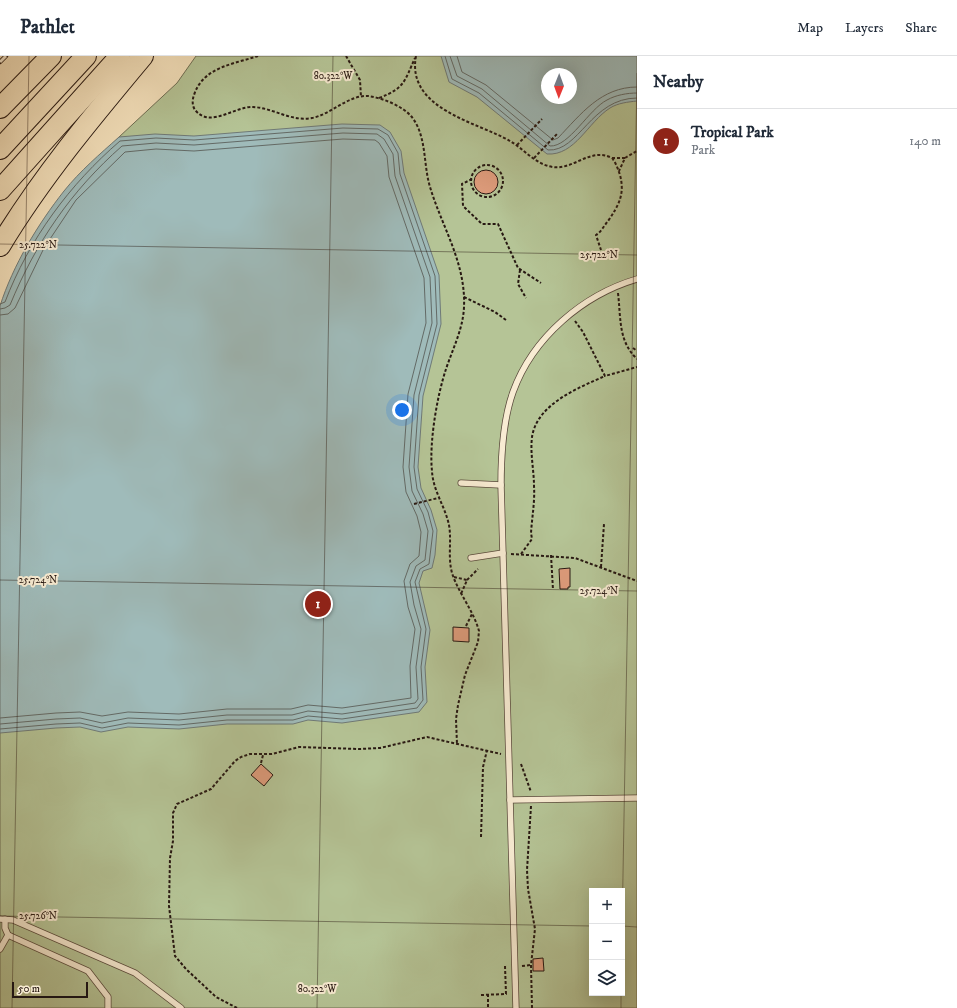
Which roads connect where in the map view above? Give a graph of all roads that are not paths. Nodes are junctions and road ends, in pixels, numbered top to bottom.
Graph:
1 (51, 56) edge
2 (86, 56) edge
3 (120, 56) edge
4 (143, 56) edge
5 (0, 108) edge
6 (0, 149) edge
7 (0, 190) edge
8 (0, 246) edge
9 (637, 280) edge
10 (461, 483) dead end
11 (501, 485) junction
12 (503, 554) junction
13 (471, 558) dead end
14 (637, 798) edge
15 (510, 800) junction
16 (3, 919) edge
17 (8, 935) junction
18 (0, 949) edge
19 (178, 1007) edge
20 (108, 1008) edge
21 (516, 1008) edge

1 - 5 highway
2 - 6 highway
3 - 7 highway
4 - 8 highway
9 - 11 lane
10 - 11 lane
11 - 12 lane
12 - 13 lane
12 - 15 lane
14 - 15 lane
15 - 21 lane
16 - 17 lane
16 - 19 lane
17 - 18 lane
17 - 20 lane

